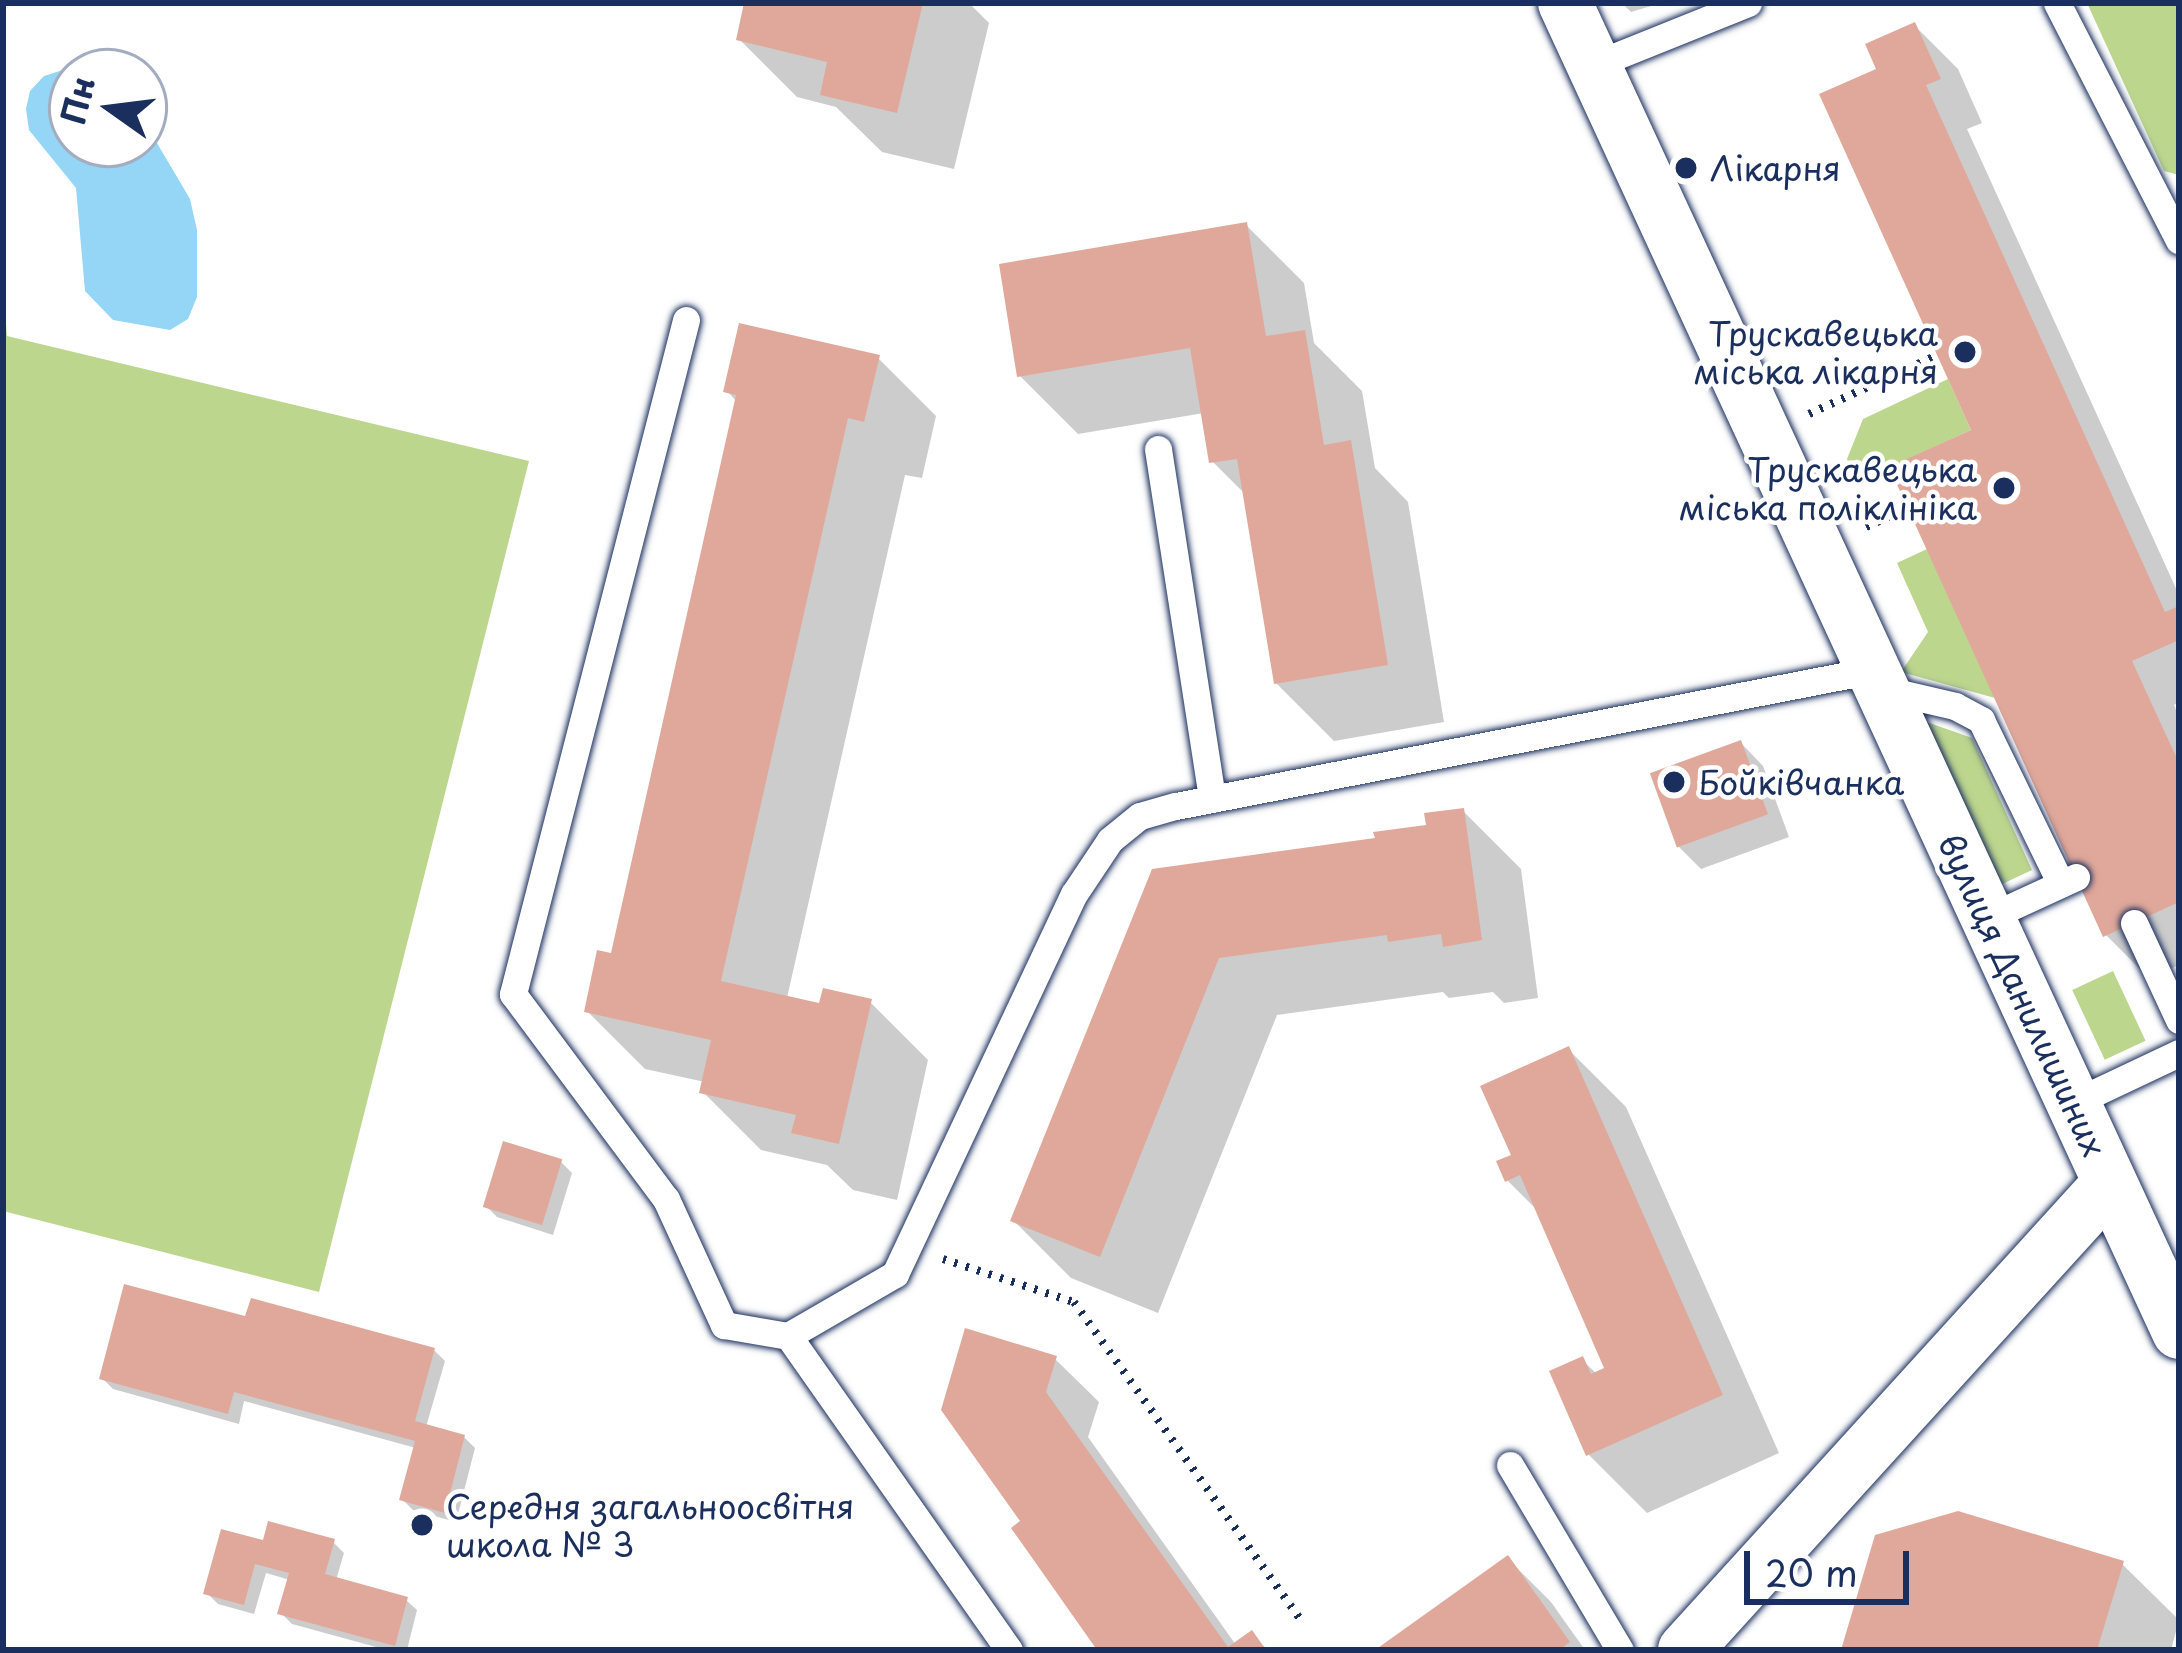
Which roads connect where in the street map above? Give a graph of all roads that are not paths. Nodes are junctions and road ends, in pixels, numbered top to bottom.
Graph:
1 (1565, 3) edge
2 (1748, 3) edge
3 (2056, 3) edge
4 (1594, 65) junction
5 (2179, 241) edge
6 (686, 320) dead end
7 (1158, 449) dead end
8 (1878, 679) junction
9 (1212, 799) junction
10 (1987, 918) junction
11 (2134, 923) dead end
12 (2179, 1020) edge
13 (2179, 1053) edge
14 (2073, 1103) junction
15 (2110, 1183) junction
16 (2179, 1332) edge
17 (788, 1336) junction
18 (1510, 1466) dead end
19 (1009, 1650) edge
20 (1620, 1650) edge
21 (1685, 1650) edge

1 - 4 street, вулиця Данилишиних
2 - 4 lane
3 - 5 lane
4 - 8 street, вулиця Данилишиних
6 - 17 lane
7 - 9 lane
8 - 9 lane
8 - 10 street, вулиця Данилишиних
8 - 10 lane
9 - 17 lane
10 - 14 street, вулиця Данилишиних
11 - 12 lane
13 - 14 lane
14 - 15 street, вулиця Данилишиних
15 - 16 street, вулиця Данилишиних
15 - 21 street
17 - 19 lane
18 - 20 lane

